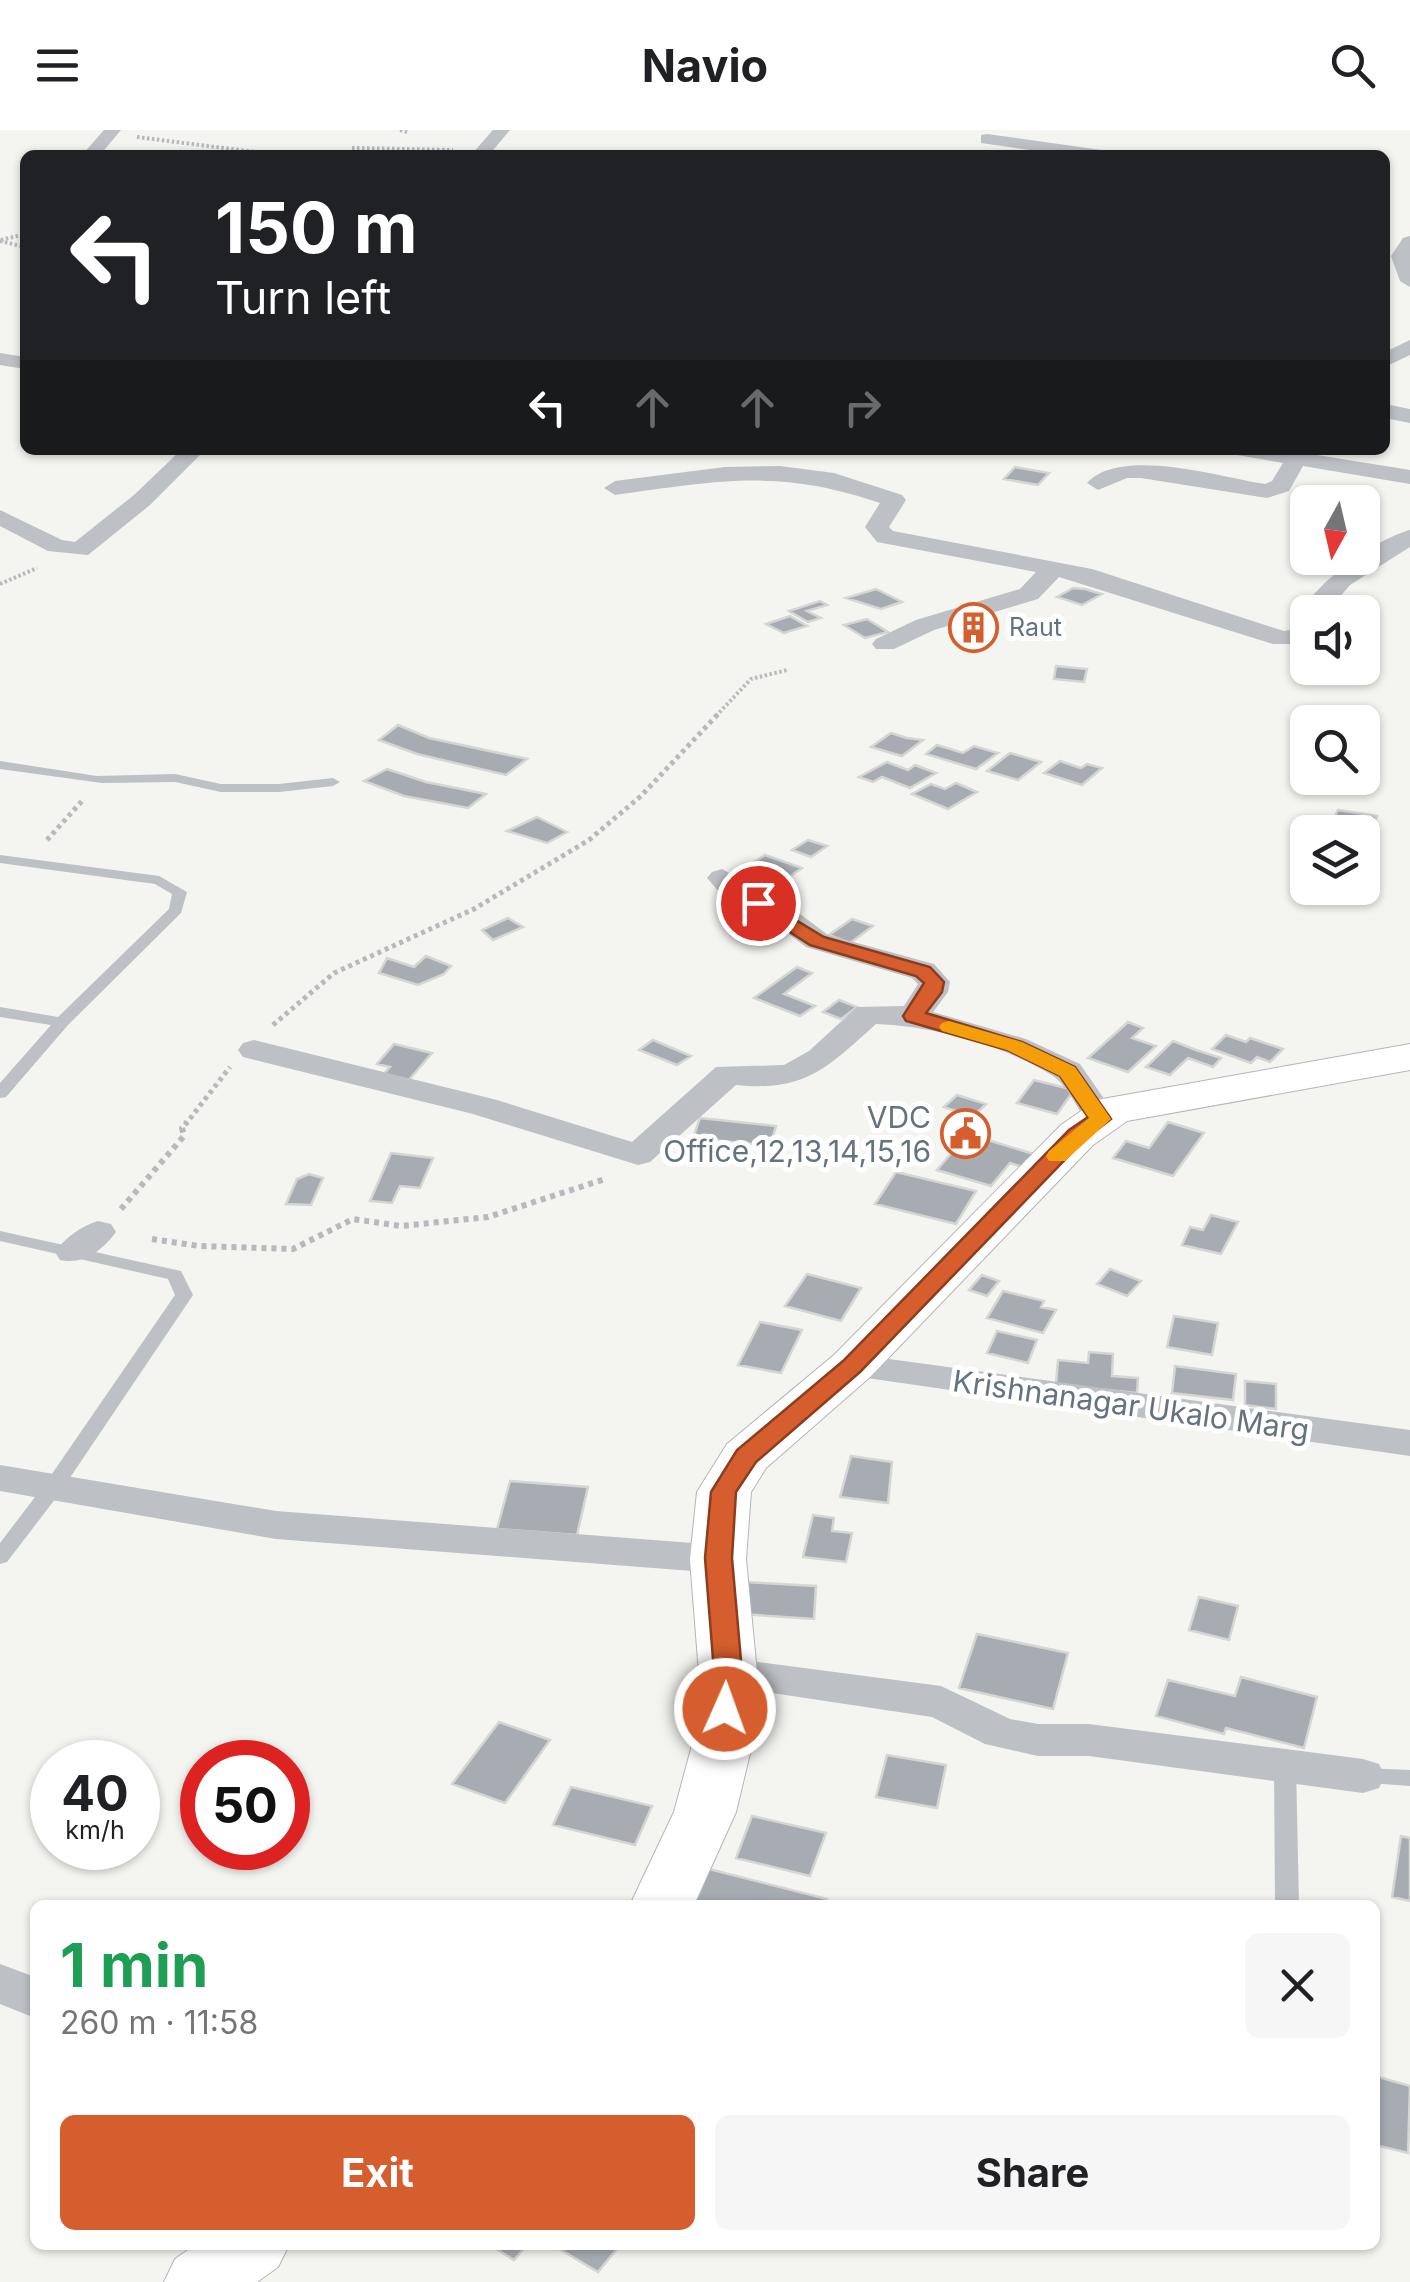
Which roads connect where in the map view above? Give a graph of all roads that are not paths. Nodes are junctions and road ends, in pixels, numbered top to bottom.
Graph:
1 (502, 130) edge
2 (987, 140) dead end
3 (484, 150) edge
4 (1063, 150) edge
5 (1399, 250) edge
6 (1410, 281) edge
7 (189, 455) edge
8 (1273, 455) edge
9 (1296, 459) junction
10 (1410, 477) edge
11 (1098, 483) dead end
12 (615, 488) dead end
13 (0, 517) edge
14 (1410, 537) edge
15 (1053, 568) junction
16 (1324, 595) edge
17 (1290, 639) edge
18 (884, 644) dead end
19 (0, 765) edge
20 (333, 782) dead end
21 (0, 859) edge
22 (722, 878) dead end
23 (0, 1012) edge
24 (913, 1016) junction
25 (62, 1022) junction
26 (254, 1050) road end
27 (1410, 1057) edge
28 (0, 1093) edge
29 (1100, 1119) junction
30 (0, 1236) edge
31 (852, 1366) junction
32 (1410, 1443) edge
33 (0, 1478) edge
34 (52, 1489) junction
35 (0, 1557) edge
36 (718, 1558) junction
37 (728, 1672) junction
38 (1285, 1766) junction
39 (1363, 1776) joint
40 (1410, 1778) edge
41 (664, 1900) edge
42 (1287, 1900) edge
43 (0, 1983) edge
44 (30, 1996) edge
45 (246, 2250) edge
46 (200, 2282) edge

1 - 3 street
2 - 4 street
5 - 6 street
7 - 13 street
8 - 9 street
9 - 10 street
9 - 11 street
12 - 15 street
14 - 16 street
15 - 17 street
15 - 18 street
19 - 20 lane
21 - 25 lane
22 - 24 street
23 - 25 lane
24 - 26 street
24 - 29 street
25 - 28 lane
27 - 29 main road
29 - 31 main road
30 - 34 lane
31 - 32 street, Krishnanagar Ukalo Marg
31 - 36 main road
33 - 34 street
34 - 35 lane
34 - 36 street
36 - 37 main road
37 - 38 street
37 - 41 main road
38 - 39 street
38 - 42 lane
39 - 40 lane
43 - 44 street
45 - 46 main road

